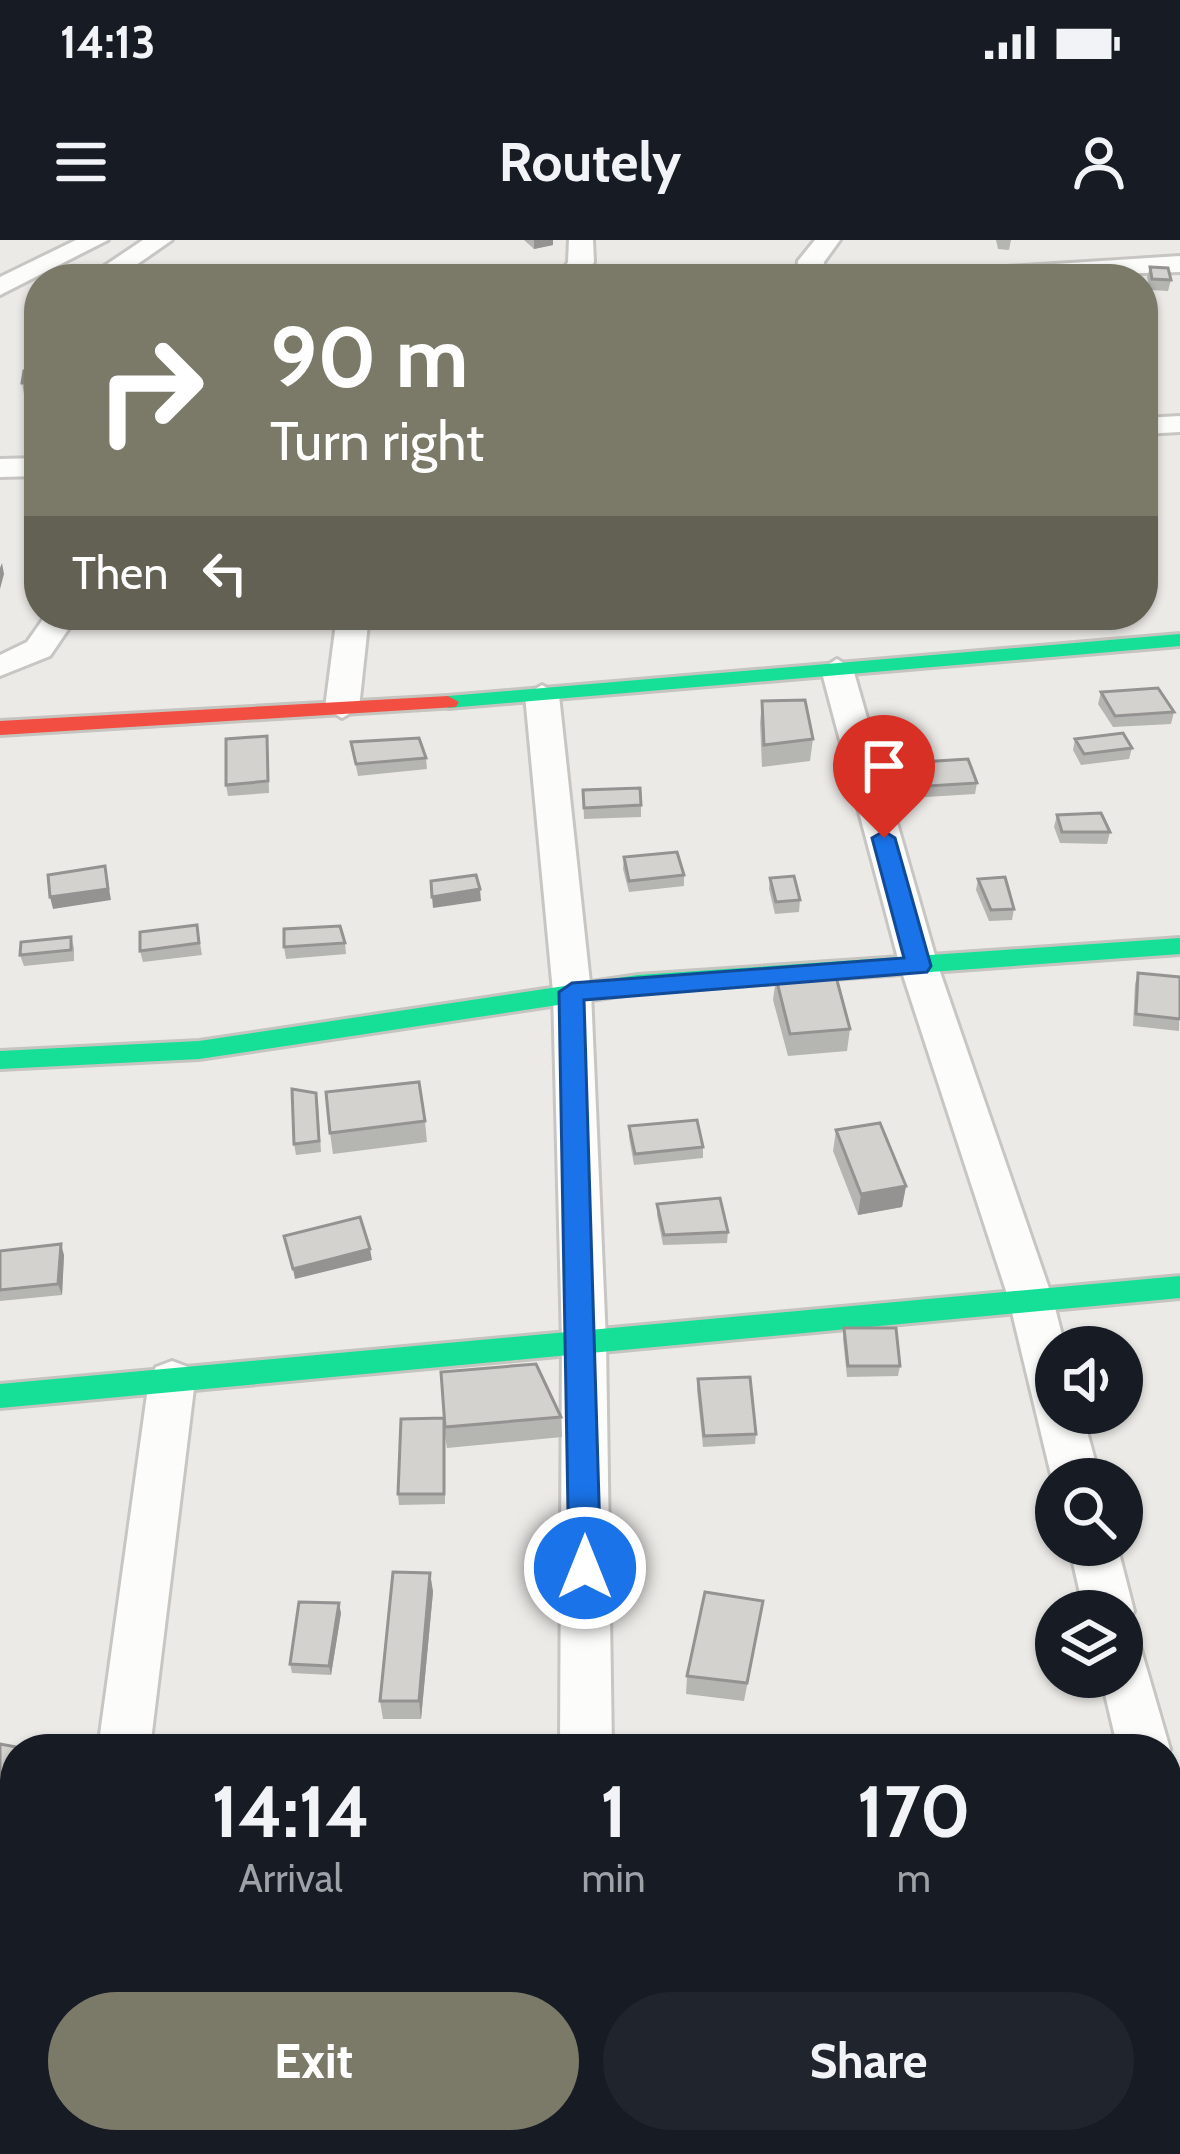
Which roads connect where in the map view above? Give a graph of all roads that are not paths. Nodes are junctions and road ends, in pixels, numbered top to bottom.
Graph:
1 (96, 240) edge
2 (160, 240) edge
3 (52, 264) edge
4 (122, 264) edge
5 (55, 630) edge
6 (351, 630) edge
7 (1180, 640) edge
8 (0, 666) edge
9 (837, 669) junction
10 (542, 694) junction
11 (342, 708) junction
12 (0, 728) edge
13 (1180, 946) edge
14 (919, 966) junction
15 (572, 992) junction
16 (0, 1060) edge
17 (1180, 1287) edge
18 (1031, 1300) junction
19 (1038, 1326) edge
20 (584, 1341) junction
21 (172, 1380) junction
22 (0, 1396) edge
23 (1131, 1698) edge
24 (126, 1734) edge
25 (586, 1734) edge
26 (1140, 1734) edge

1 - 3 street
2 - 4 street
5 - 8 street
6 - 11 street
7 - 9 street
9 - 10 street
9 - 14 street
10 - 11 street
10 - 15 street
11 - 12 street
13 - 14 street
14 - 15 street
14 - 18 street
15 - 16 street
15 - 20 street
17 - 18 street
18 - 19 street
18 - 20 street
20 - 21 street
20 - 25 street
21 - 22 street
21 - 24 street
23 - 26 street

